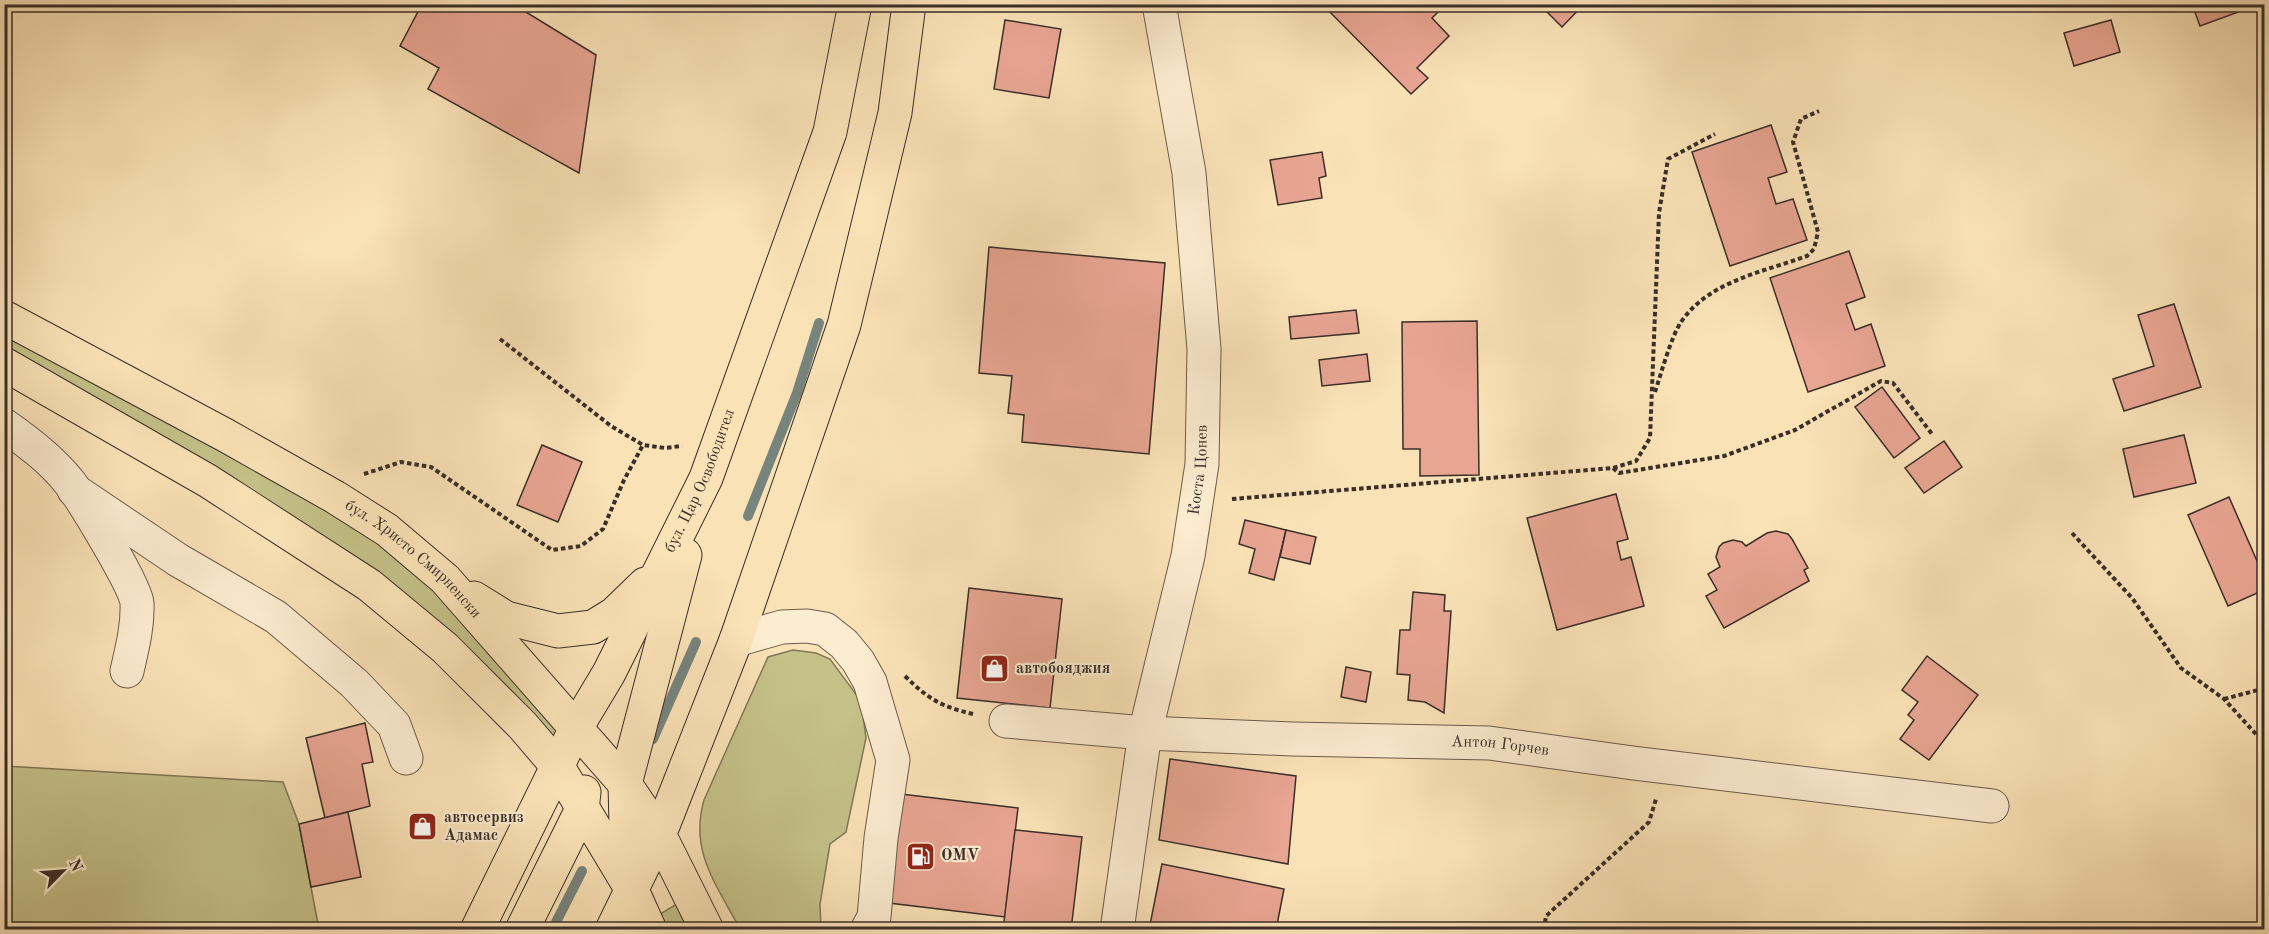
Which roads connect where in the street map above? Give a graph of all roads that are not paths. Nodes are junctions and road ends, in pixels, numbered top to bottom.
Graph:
1 (855, 4) edge
2 (909, 4) edge
3 (1159, 4) edge
4 (4, 316) edge
5 (4, 364) edge
6 (4, 425) edge
7 (706, 478) junction
8 (74, 490) junction
9 (665, 563) junction
10 (445, 579) junction
11 (736, 640) junction
12 (127, 671) dead end
13 (878, 703) junction
14 (1006, 721) road end
15 (576, 728) junction
16 (1145, 733) junction
17 (406, 758) dead end
18 (558, 767) junction
19 (625, 784) junction
20 (1992, 806) dead end
21 (582, 809) junction
22 (659, 834) junction
23 (632, 890) junction
24 (477, 930) edge
25 (522, 930) edge
26 (612, 930) edge
27 (650, 930) edge
28 (707, 930) edge
29 (854, 930) edge
30 (867, 930) edge
31 (1117, 930) edge

1 - 7 main road, бул. Цар Освободител
2 - 11 main road
3 - 16 street, Коста Цонев
4 - 10 main road, бул. Христо Смирненски
5 - 18 main road
6 - 8 street
7 - 9 main road, бул. Цар Освободител
7 - 19 main road
8 - 12 street
8 - 17 street
9 - 10 main road
9 - 15 main road, бул. Цар Освободител
10 - 15 main road, бул. Христо Смирненски
11 - 13 street
11 - 22 main road
13 - 29 street
13 - 30 street
14 - 16 street, Антон Горчев
15 - 18 main road, бул. Цар Освободител
15 - 19 main road, бул. Христо Смирненски
15 - 21 main road
16 - 20 street, Антон Горчев
16 - 31 street, Коста Цонев
18 - 21 main road
18 - 24 main road, бул. Цар Освободител
19 - 22 main road, бул. Христо Смирненски
19 - 23 main road
21 - 23 main road
21 - 25 main road
22 - 23 main road
22 - 28 main road, бул. Христо Смирненски
23 - 26 main road
23 - 27 main road

